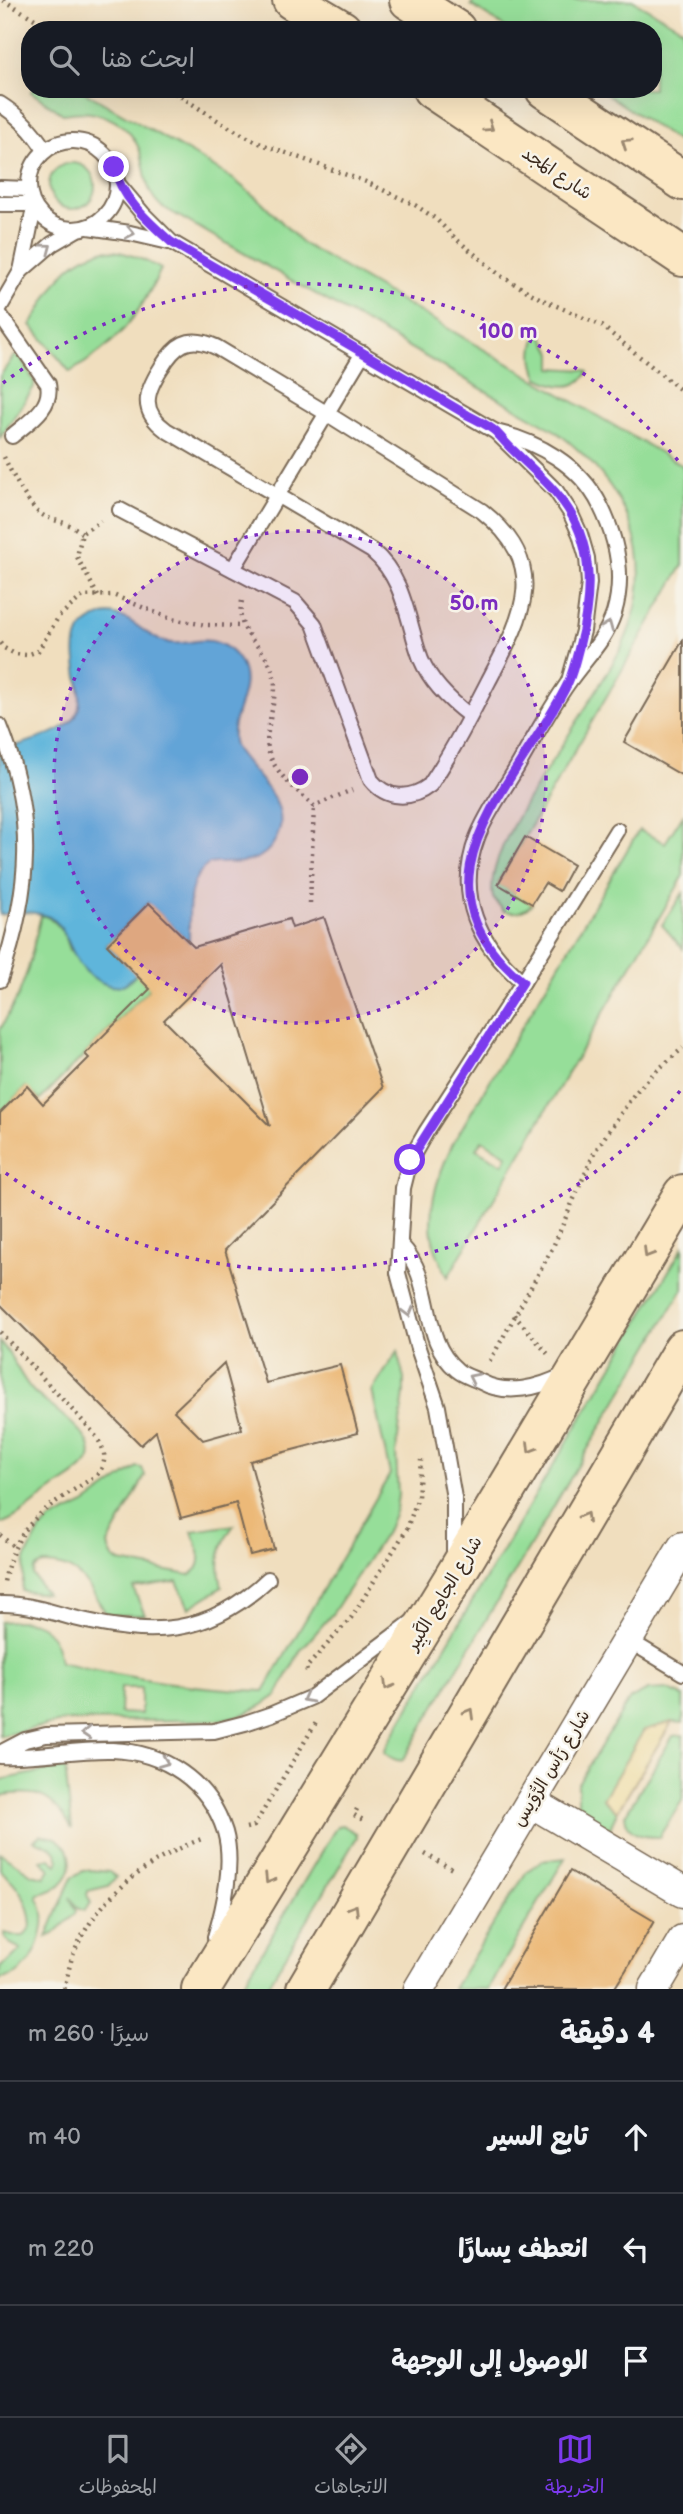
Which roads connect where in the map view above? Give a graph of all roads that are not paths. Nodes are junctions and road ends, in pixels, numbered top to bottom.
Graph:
1 (292, 0) edge
2 (409, 0) edge
3 (327, 21) edge
4 (442, 21) edge
5 (445, 98) edge
6 (558, 98) edge
7 (0, 104) edge
8 (45, 150) junction
9 (683, 181) edge
10 (117, 183) junction
11 (0, 188) edge
12 (28, 189) junction
13 (0, 204) edge
14 (33, 206) junction
15 (82, 228) junction
16 (171, 242) junction
17 (683, 257) edge
18 (21, 271) junction
19 (0, 307) edge
20 (0, 315) edge
21 (363, 353) junction
22 (327, 413) junction
23 (496, 432) junction
24 (12, 436) road end
25 (277, 495) junction
26 (120, 510) road end
27 (233, 569) junction
28 (569, 681) junction
29 (470, 716) junction
30 (0, 726) edge
31 (617, 830) dead end
32 (0, 980) edge
33 (523, 982) junction
34 (683, 1195) edge
35 (401, 1245) junction
36 (683, 1349) edge
37 (575, 1369) junction
38 (683, 1547) edge
39 (268, 1579) dead end
40 (446, 1591) junction
41 (2, 1604) edge
42 (628, 1640) junction
43 (683, 1673) edge
44 (0, 1754) edge
45 (531, 1802) junction
46 (683, 1892) edge
47 (683, 1940) edge
48 (330, 1973) edge
49 (200, 1989) edge
50 (306, 1989) edge
51 (419, 1989) edge
52 (654, 1989) edge

1 - 3 main road
2 - 4 main road
5 -> 17 main road, شارع المَجد
9 -> 6 main road
7 - 8 lane
8 - 10 lane
8 - 12 lane
10 - 15 lane
10 - 16 lane
11 - 12 lane
12 - 14 lane
13 - 14 lane
14 - 15 lane
14 - 18 lane
15 -> 16 lane
18 -> 15 lane
16 - 21 lane
18 - 19 lane
20 - 24 lane
21 - 22 lane
21 - 23 lane
22 - 25 lane
22 - 25 lane
22 - 29 lane
23 - 28 lane
28 -> 23 lane
25 - 27 lane
25 - 29 lane
26 - 27 lane
27 - 29 lane
28 - 33 lane
30 - 32 lane
31 - 33 lane
33 - 35 lane
34 -> 37 main road, شارع الجامِع الكَبِير
37 -> 35 lane
35 -> 40 lane
48 -> 36 main road
37 -> 40 main road, شارع الجامِع الكَبِير
38 - 42 street, شارع رَأس الرُّوَيس
39 - 41 lane
40 -> 44 lane
40 -> 49 main road, شارع الجامِع الكَبِير
42 - 43 lane
42 - 45 street, شارع رَأس الرُّوَيس
44 -> 49 lane
45 - 46 street
45 - 51 street, شارع رَأس الرُّوَيس
47 - 52 street
48 - 50 main road

